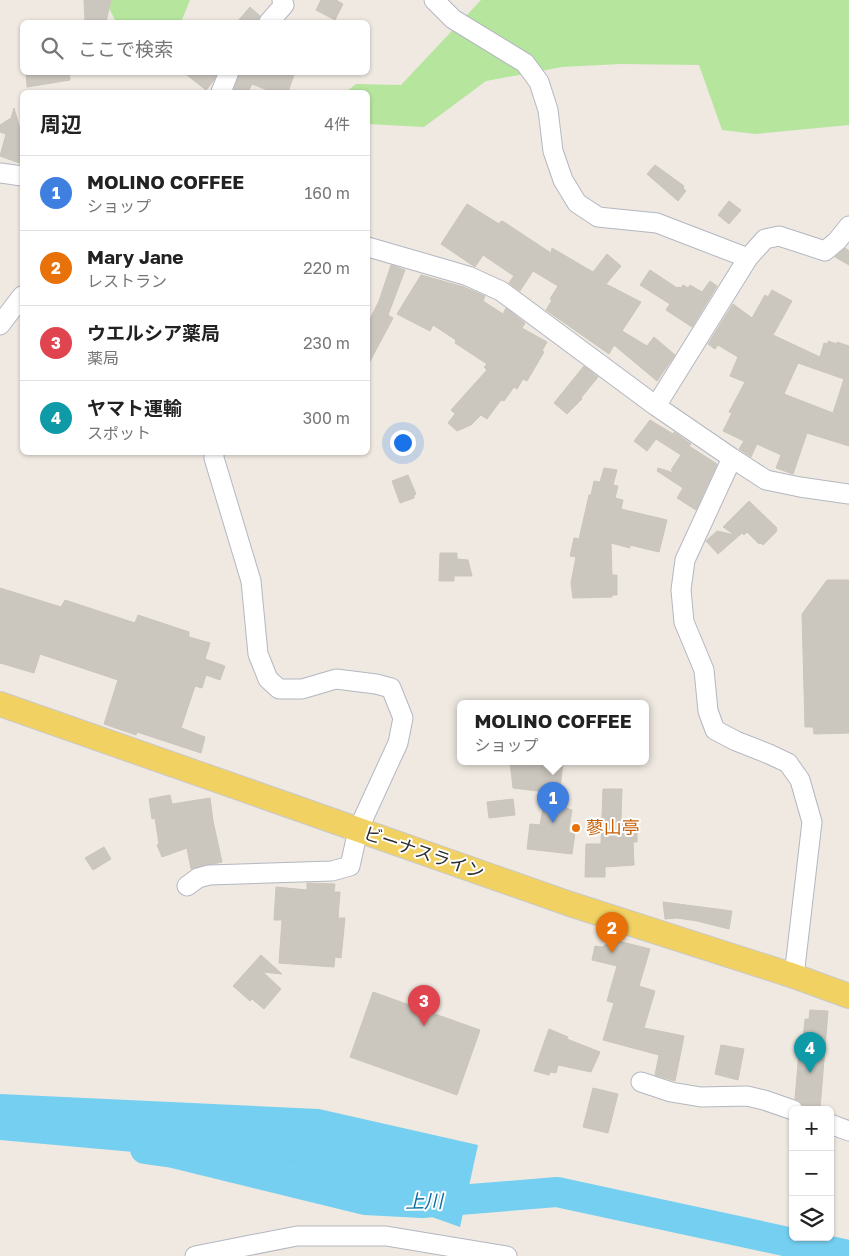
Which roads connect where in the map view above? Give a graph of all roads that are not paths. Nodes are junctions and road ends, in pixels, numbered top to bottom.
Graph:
1 (282, 0) edge
2 (434, 0) edge
3 (271, 20) edge
4 (228, 75) edge
5 (222, 90) edge
6 (0, 173) edge
7 (20, 176) edge
8 (849, 226) edge
9 (370, 248) edge
10 (748, 258) junction
11 (20, 299) edge
12 (0, 325) edge
13 (656, 406) junction
14 (214, 455) edge
15 (732, 458) junction
16 (849, 494) edge
17 (0, 704) edge
18 (358, 830) junction
19 (187, 886) dead end
20 (794, 976) junction
21 (849, 996) edge
22 (641, 1082) dead end
23 (789, 1109) edge
24 (834, 1125) edge
25 (849, 1131) edge
26 (195, 1256) edge
27 (507, 1256) edge

1 - 3 street
2 - 10 street
4 - 5 street
6 - 7 street
8 - 10 street
9 - 13 street
10 - 13 street
11 - 12 street
13 - 15 street
14 - 18 street
15 - 16 street
15 - 20 street
17 - 18 main road, ビーナスライン
18 - 19 street
18 - 20 main road, ビーナスライン
20 - 21 main road, ビーナスライン
22 - 23 street
24 - 25 street
26 - 27 street

